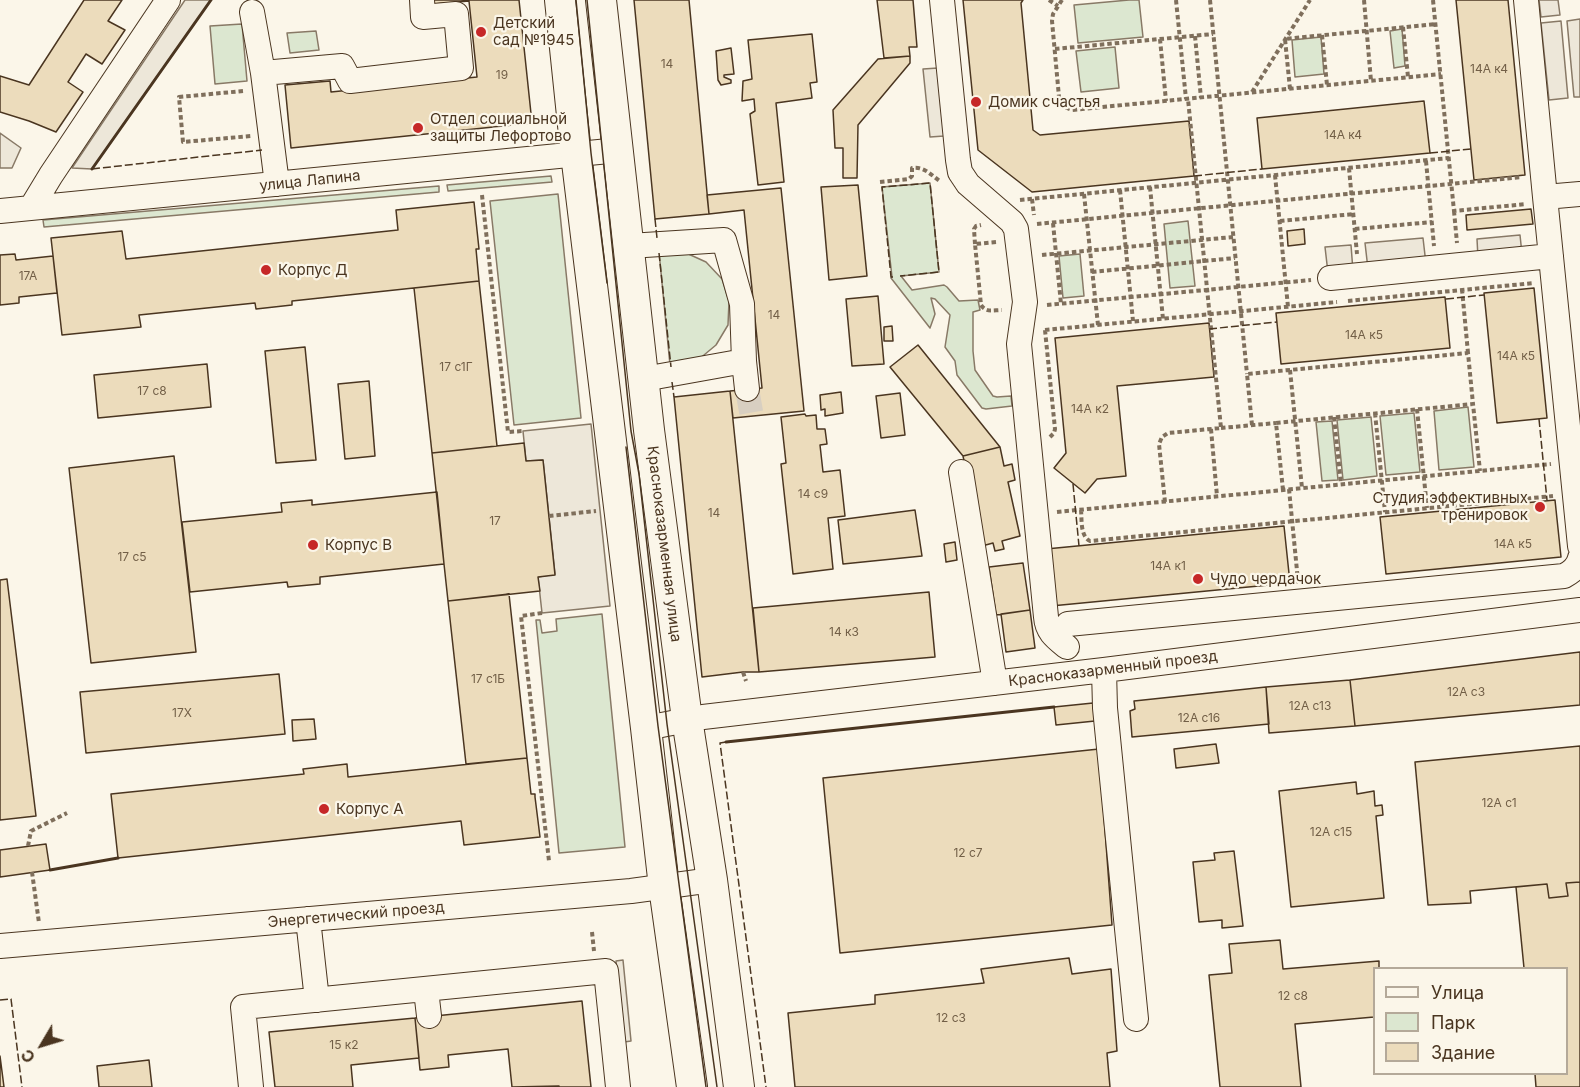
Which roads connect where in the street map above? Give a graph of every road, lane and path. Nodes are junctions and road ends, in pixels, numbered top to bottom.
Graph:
1 (168, 0) edge
2 (422, 0) edge
3 (560, 0) edge
4 (601, 0) edge
5 (942, 0) edge
6 (1049, 0) edge
7 (1062, 0) edge
8 (1176, 0) edge
9 (1209, 0) edge
10 (1310, 0) edge
11 (1364, 0) edge
12 (1433, 0) edge
13 (1526, 0) edge
14 (1058, 6) junction
15 (252, 12) dead end
16 (1436, 24) junction
17 (1403, 27) junction
18 (1367, 31) junction
19 (1213, 34) junction
20 (1322, 35) junction
21 (1195, 36) junction
22 (1180, 37) junction
23 (1160, 39) junction
24 (1285, 39) junction
25 (1054, 49) junction
26 (1441, 74) junction
27 (1408, 77) junction
28 (258, 81) junction
29 (1371, 81) junction
30 (1327, 85) junction
31 (1290, 89) junction
32 (1251, 93) junction
33 (1219, 96) junction
34 (1201, 98) junction
35 (1187, 99) junction
36 (1166, 101) junction
37 (268, 115) junction
38 (619, 150) junction
39 (576, 154) junction
40 (1449, 158) junction
41 (1426, 161) junction
42 (1349, 168) junction
43 (1275, 175) junction
44 (1540, 178) junction
45 (1228, 180) junction
46 (880, 182) dead end
47 (1197, 183) junction
48 (277, 184) junction
49 (1452, 184) junction
50 (945, 185) dead end
51 (1428, 186) junction
52 (1150, 187) junction
53 (1120, 190) junction
54 (1084, 194) junction
55 (1351, 194) junction
56 (1580, 194) edge
57 (482, 195) dead end
58 (1278, 201) junction
59 (989, 203) junction
60 (1230, 206) junction
61 (31, 208) junction
62 (1199, 208) junction
63 (0, 212) edge
64 (1153, 213) junction
65 (1353, 214) junction
66 (1122, 216) junction
67 (1087, 219) junction
68 (1280, 221) junction
69 (1432, 222) junction
70 (1053, 223) junction
71 (1355, 230) junction
72 (1233, 237) junction
73 (1203, 240) junction
74 (1018, 241) junction
75 (1156, 244) junction
76 (629, 246) junction
77 (1126, 247) junction
78 (1090, 250) junction
79 (1056, 254) junction
80 (1551, 256) junction
81 (1235, 258) junction
82 (1204, 261) junction
83 (1158, 266) junction
84 (1436, 267) junction
85 (1128, 268) junction
86 (1092, 272) junction
87 (1359, 275) junction
88 (1330, 278) joint
89 (1554, 281) junction
90 (1286, 282) junction
91 (1238, 287) junction
92 (1207, 290) junction
93 (1439, 292) junction
94 (1161, 294) junction
95 (1130, 297) junction
96 (1463, 297) dead end
97 (1362, 299) junction
98 (1095, 300) junction
99 (1061, 304) junction
100 (1034, 307) junction
101 (1288, 307) junction
102 (1240, 311) junction
103 (1210, 314) junction
104 (1163, 318) junction
105 (1133, 321) junction
106 (1098, 325) junction
107 (1045, 330) junction
108 (1468, 353) junction
109 (744, 361) junction
110 (1290, 370) junction
111 (1247, 374) junction
112 (644, 380) junction
113 (747, 389) tunnel mouth
114 (1473, 404) junction
115 (1417, 409) junction
116 (1375, 413) junction
117 (1334, 417) junction
118 (1295, 421) junction
119 (1276, 423) junction
120 (1252, 425) junction
121 (1221, 428) junction
122 (1211, 429) junction
123 (523, 431) dead end
124 (1048, 442) dead end
125 (1544, 465) dead end
126 (1480, 471) junction
127 (962, 472) dead end
128 (1424, 476) junction
129 (1382, 480) junction
130 (1341, 484) junction
131 (1302, 488) junction
132 (1289, 489) junction
133 (1282, 490) junction
134 (1217, 496) junction
135 (1546, 496) dead end
136 (1165, 501) junction
137 (1427, 508) junction
138 (599, 510) dead end
139 (1385, 512) junction
140 (549, 516) dead end
141 (1292, 521) junction
142 (1580, 546) edge
143 (1580, 558) edge
144 (1298, 583) dead end
145 (1580, 610) edge
146 (542, 613) dead end
147 (1068, 625) junction
148 (1104, 670) junction
149 (743, 672) dead end
150 (1066, 674) junction
151 (746, 681) dead end
152 (995, 683) junction
153 (687, 720) junction
154 (646, 728) junction
155 (67, 813) dead end
156 (28, 846) dead end
157 (549, 861) dead end
158 (32, 872) dead end
159 (712, 880) junction
160 (664, 886) junction
161 (308, 919) junction
162 (39, 924) dead end
163 (0, 946) edge
164 (426, 990) junction
165 (316, 1000) junction
166 (429, 1016) dead end
167 (1136, 1019) dead end
168 (251, 1087) edge
169 (618, 1087) edge
170 (692, 1087) edge
171 (739, 1087) edge

1 - 61 street
2 - 28 street
3 - 39 main road
4 - 38 main road, Красноказарменная улица
5 - 59 street
6 - 14 path
7 - 14 path
8 - 22 path
9 - 19 path
10 - 24 path
11 - 18 path
12 - 16 path
13 - 44 street
14 - 25 path
15 - 28 street
16 - 17 path
16 - 26 path
17 - 18 path
17 - 27 path
18 - 20 path
18 - 29 path
19 - 21 path
19 - 33 path
20 - 24 path
20 - 30 path
21 - 22 path
21 - 34 path
22 - 23 path
22 - 35 path
23 - 25 path
23 - 36 path
24 - 31 path
24 - 32 path
25 - 36 path
26 - 27 path
26 - 40 path
27 - 29 path
28 - 37 street
28 - 37 path
29 - 30 path
30 - 31 path
31 - 32 path
32 - 33 path
33 - 34 path
33 - 45 path
34 - 35 path
35 - 36 path
35 - 47 path
37 - 48 street
38 - 39 street, улица Лапина
38 - 76 main road, Красноказарменная улица
39 - 48 street, улица Лапина
39 - 154 main road
40 - 41 path
40 - 49 path
41 - 42 path
41 - 51 path
42 - 43 path
42 - 55 path
43 - 45 path
43 - 58 path
44 - 49 path
44 - 49 path
44 - 56 street
44 - 80 street
45 - 47 path
45 - 60 path
46 - 50 path
47 - 52 path
47 - 62 path
48 - 61 street, улица Лапина
49 - 51 path
51 - 55 path
51 - 69 path
52 - 53 path
52 - 64 path
53 - 54 path
53 - 66 path
54 - 59 path
54 - 67 path
55 - 58 path
55 - 65 path
57 - 123 path
58 - 60 path
58 - 68 path
59 - 74 street
60 - 62 path
60 - 72 path
61 - 63 street, улица Лапина
62 - 64 path
62 - 73 path
64 - 66 path
64 - 75 path
65 - 68 path
65 - 71 path
66 - 67 path
66 - 77 path
67 - 70 path
67 - 78 path
68 - 90 path
69 - 71 path
69 - 84 path
70 - 74 path
70 - 79 path
71 - 87 path
72 - 73 path
72 - 81 path
73 - 75 path
73 - 82 path
74 - 79 path
74 - 100 street
74 - 100 path
75 - 77 path
75 - 83 path
76 - 109 street
76 - 112 main road, Красноказарменная улица
77 - 78 path
77 - 85 path
78 - 79 path
78 - 86 path
79 - 99 path
80 - 84 street
80 - 89 street
81 - 82 path
81 - 91 path
82 - 83 path
82 - 92 path
83 - 85 path
83 - 94 path
84 - 87 street
84 - 93 path
85 - 86 path
85 - 95 path
86 - 98 path
87 - 88 street
87 - 97 path
88 - 90 path
89 - 93 path
89 - 142 street
90 - 91 path
90 - 101 path
91 - 92 path
91 - 102 path
92 - 94 path
92 - 103 path
93 - 97 path
94 - 95 path
94 - 104 path
95 - 98 path
95 - 105 path
96 - 108 path
97 - 101 path
98 - 99 path
98 - 106 path
99 - 100 path
100 - 107 path
100 - 147 street
101 - 102 path
102 - 103 path
102 - 111 path
103 - 104 path
103 - 121 path
104 - 105 path
105 - 106 path
106 - 107 path
107 - 124 path
108 - 110 path
108 - 114 path
109 - 112 street
109 - 113 street
110 - 111 path
110 - 118 path
111 - 120 path
112 - 153 main road, Красноказарменная улица
114 - 115 path
114 - 126 path
115 - 116 path
115 - 128 path
116 - 117 path
116 - 129 path
117 - 118 path
117 - 130 path
118 - 119 path
118 - 131 path
119 - 120 path
119 - 133 path
120 - 121 path
121 - 122 path
122 - 134 path
122 - 136 path
125 - 126 path
126 - 128 path
127 - 152 street
128 - 129 path
128 - 137 path
129 - 130 path
129 - 139 path
130 - 131 path
131 - 132 path
132 - 133 path
132 - 141 path
133 - 134 path
134 - 136 path
135 - 137 path
136 - 141 path
137 - 139 path
138 - 140 path
139 - 141 path
141 - 144 path
143 - 147 street
145 - 148 street, Красноказарменный проезд
146 - 157 path
147 - 150 street
148 - 150 street, Красноказарменный проезд
148 - 167 street
149 - 151 path
150 - 152 street, Красноказарменный проезд
152 - 153 street, Красноказарменный проезд
153 - 154 street, Красноказарменный проезд
153 - 159 main road, Красноказарменная улица
154 - 160 main road
155 - 156 path
158 - 162 path
159 - 160 street, Энергетический проезд
159 - 171 main road, Красноказарменная улица
160 - 161 street, Энергетический проезд
160 - 170 main road
161 - 163 street, Энергетический проезд
161 - 165 street
164 - 165 street
164 - 166 street
164 - 169 street
165 - 168 street

